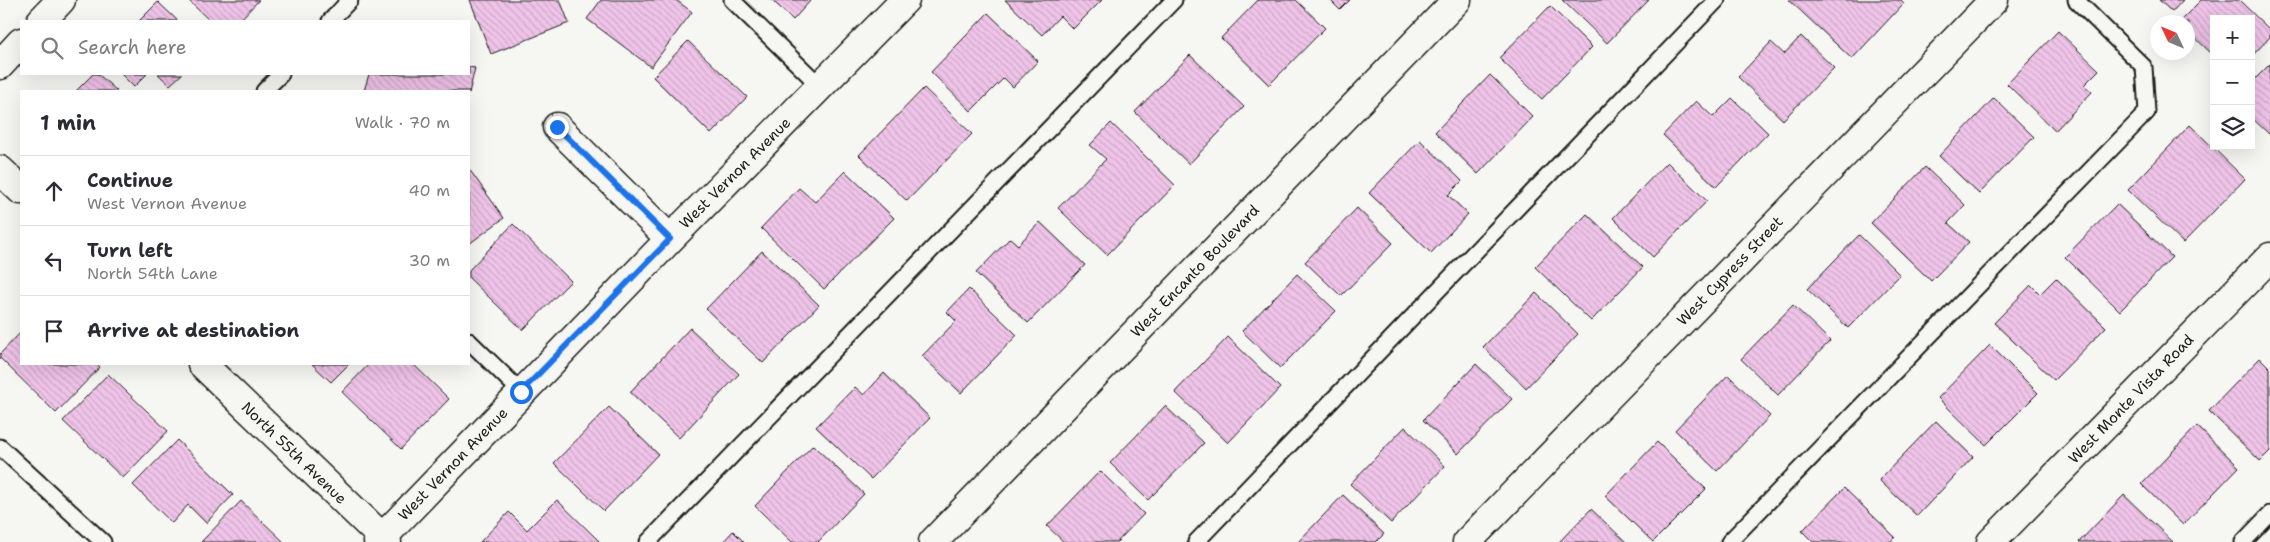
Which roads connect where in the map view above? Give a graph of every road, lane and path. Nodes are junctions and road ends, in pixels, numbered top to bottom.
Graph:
1 (61, 0) edge
2 (350, 0) edge
3 (732, 0) edge
4 (905, 0) edge
5 (1174, 0) edge
6 (1457, 0) edge
7 (1717, 0) edge
8 (1994, 0) edge
9 (2076, 0) edge
10 (42, 20) edge
11 (331, 20) edge
12 (20, 43) edge
13 (0, 65) edge
14 (280, 75) edge
15 (820, 86) junction
16 (265, 90) edge
17 (557, 127) dead end
18 (0, 170) edge
19 (20, 189) edge
20 (670, 239) junction
21 (2270, 257) edge
22 (470, 342) edge
23 (203, 365) edge
24 (521, 392) junction
25 (0, 447) edge
26 (2270, 514) edge
27 (383, 541) edge
28 (103, 542) edge
29 (648, 542) edge
30 (933, 542) edge
31 (1196, 542) edge
32 (1467, 542) edge
33 (1729, 542) edge
34 (1991, 542) edge
35 (2243, 542) edge

1 - 10 street
2 - 11 lane
3 - 15 lane
4 - 15 street, West Vernon Avenue
5 - 29 lane
6 - 30 street, West Encanto Boulevard
7 - 31 lane
8 - 32 street, West Cypress Street
9 - 33 lane
12 - 13 street
14 - 16 lane
15 - 20 street, West Vernon Avenue
17 - 20 street
18 - 19 street
20 - 24 street, West Vernon Avenue
21 - 34 street, West Monte Vista Road
22 - 24 lane
23 - 27 street, North 55th Avenue
24 - 27 street, West Vernon Avenue
25 - 28 lane
26 - 35 lane

